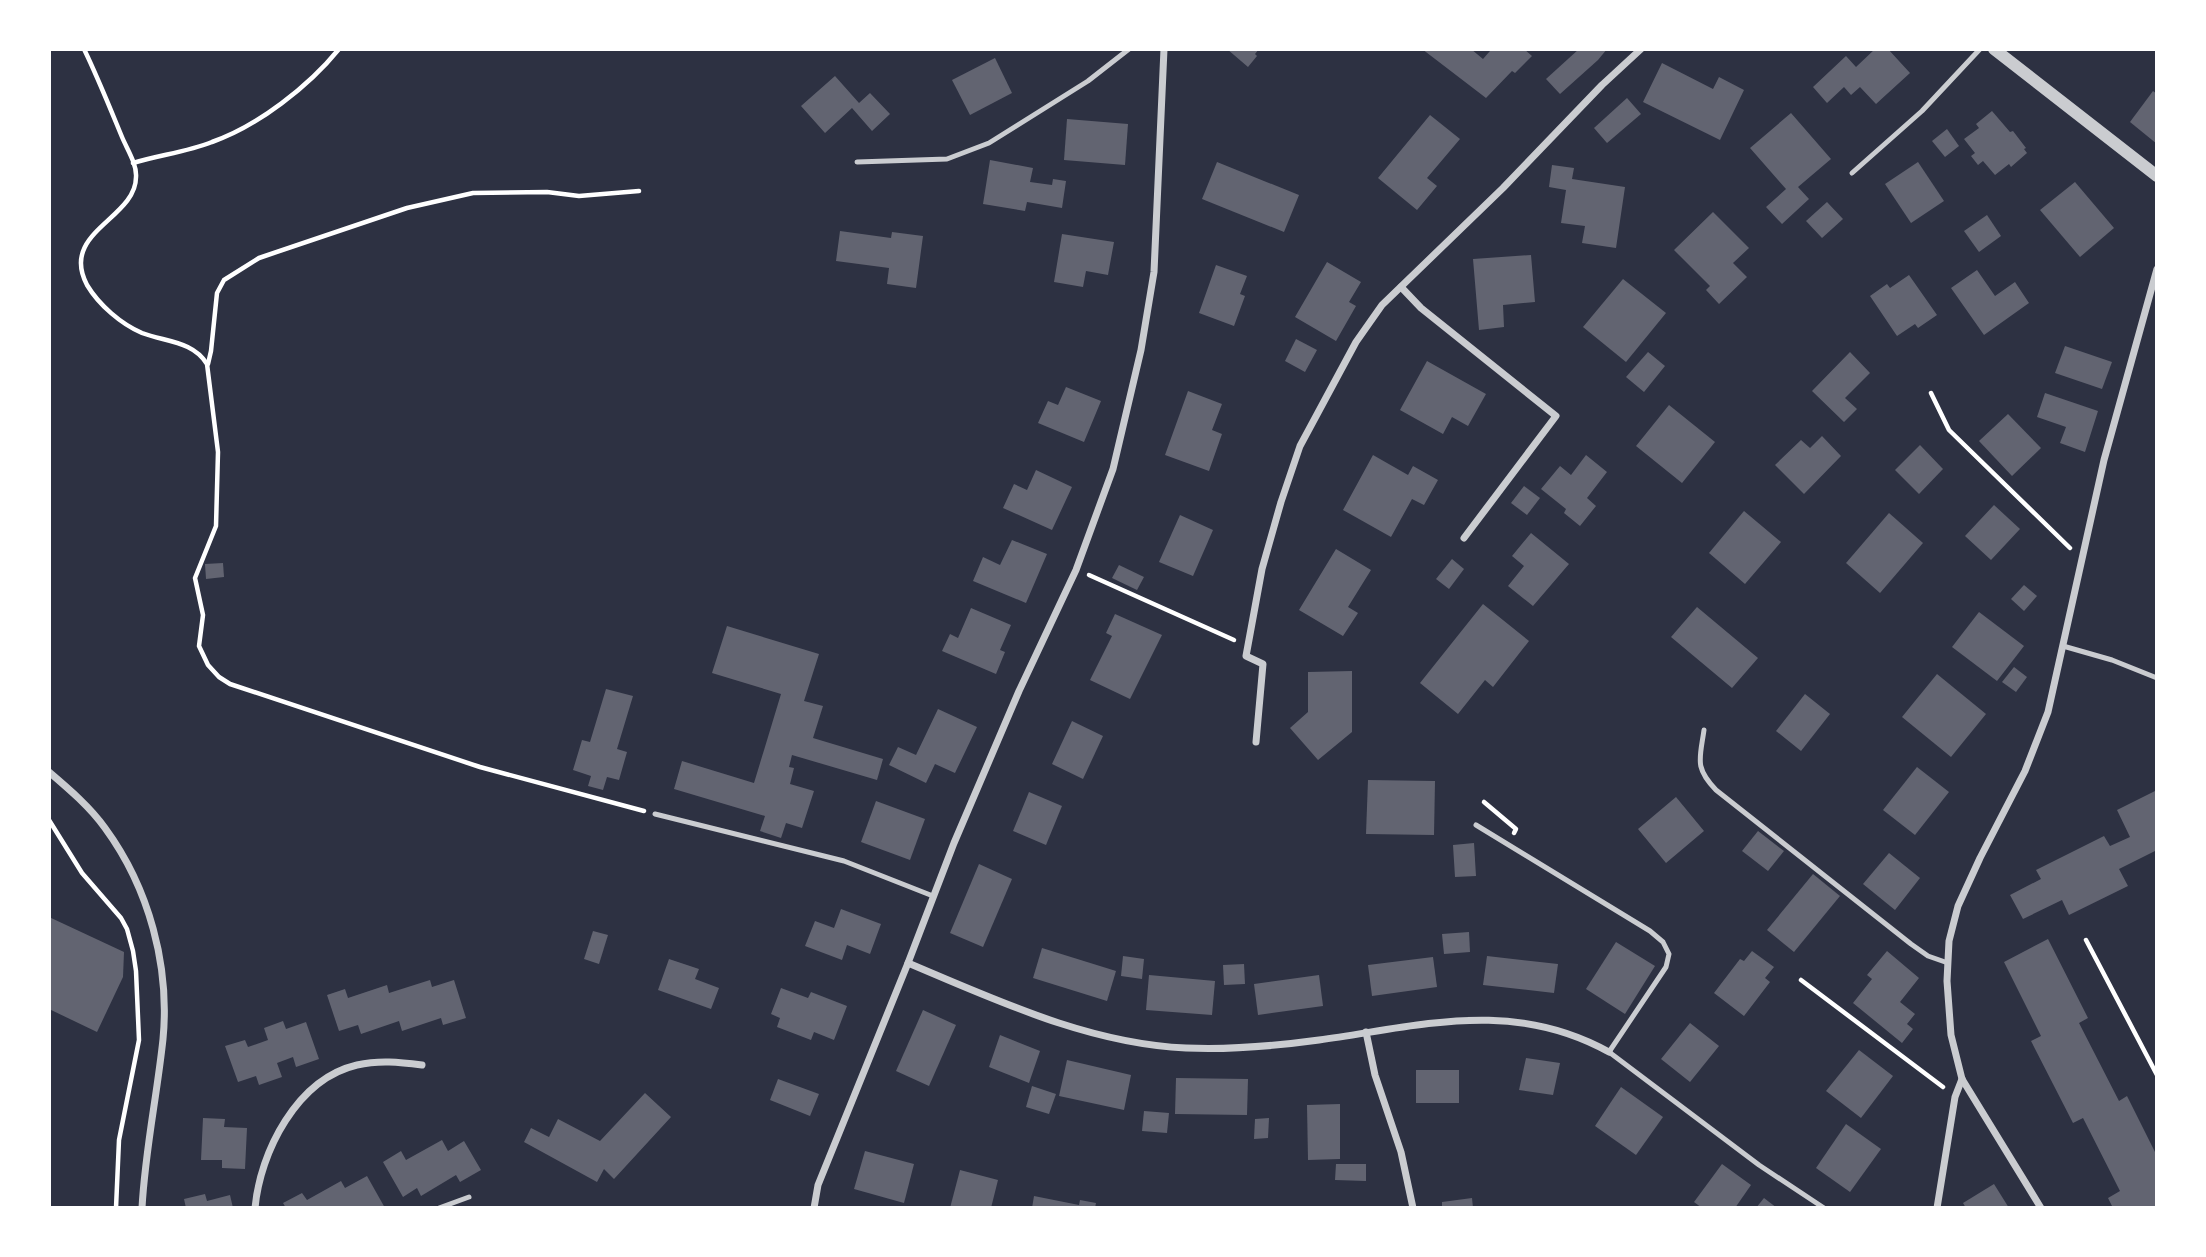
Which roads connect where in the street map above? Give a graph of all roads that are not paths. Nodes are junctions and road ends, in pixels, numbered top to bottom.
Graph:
1 (1129, 49) edge
2 (1164, 49) edge
3 (1641, 49) edge
4 (1980, 49) edge
5 (1994, 49) edge
6 (857, 162) dead end
7 (1852, 173) dead end
8 (2157, 176) edge
9 (2157, 269) edge
10 (1401, 287) junction
11 (1464, 538) dead end
12 (2063, 646) junction
13 (2157, 678) edge
14 (1704, 730) dead end
15 (1256, 743) dead end
16 (49, 772) edge
17 (655, 814) road end
18 (1476, 825) dead end
19 (933, 896) junction
20 (908, 963) junction
21 (1948, 963) junction
22 (1366, 1032) junction
23 (1609, 1052) junction
24 (422, 1065) dead end
25 (1962, 1079) junction
26 (469, 1197) dead end
27 (142, 1208) edge
28 (255, 1208) edge
29 (439, 1208) edge
30 (814, 1208) edge
31 (1413, 1208) edge
32 (1824, 1208) edge
33 (1937, 1208) edge
34 (2041, 1208) edge

1 - 6 lane
2 - 19 street
3 - 10 street
4 - 7 lane
5 - 8 street
9 - 12 street
10 - 11 street
10 - 15 street
12 - 13 lane
12 - 21 street
14 - 21 lane
16 - 27 street
17 - 19 lane
18 - 23 lane
19 - 20 street
20 - 22 street
20 - 30 street
21 - 25 street
22 - 23 street
22 - 31 street
23 - 32 lane
24 - 28 street
25 - 33 street
25 - 34 street
26 - 29 lane

